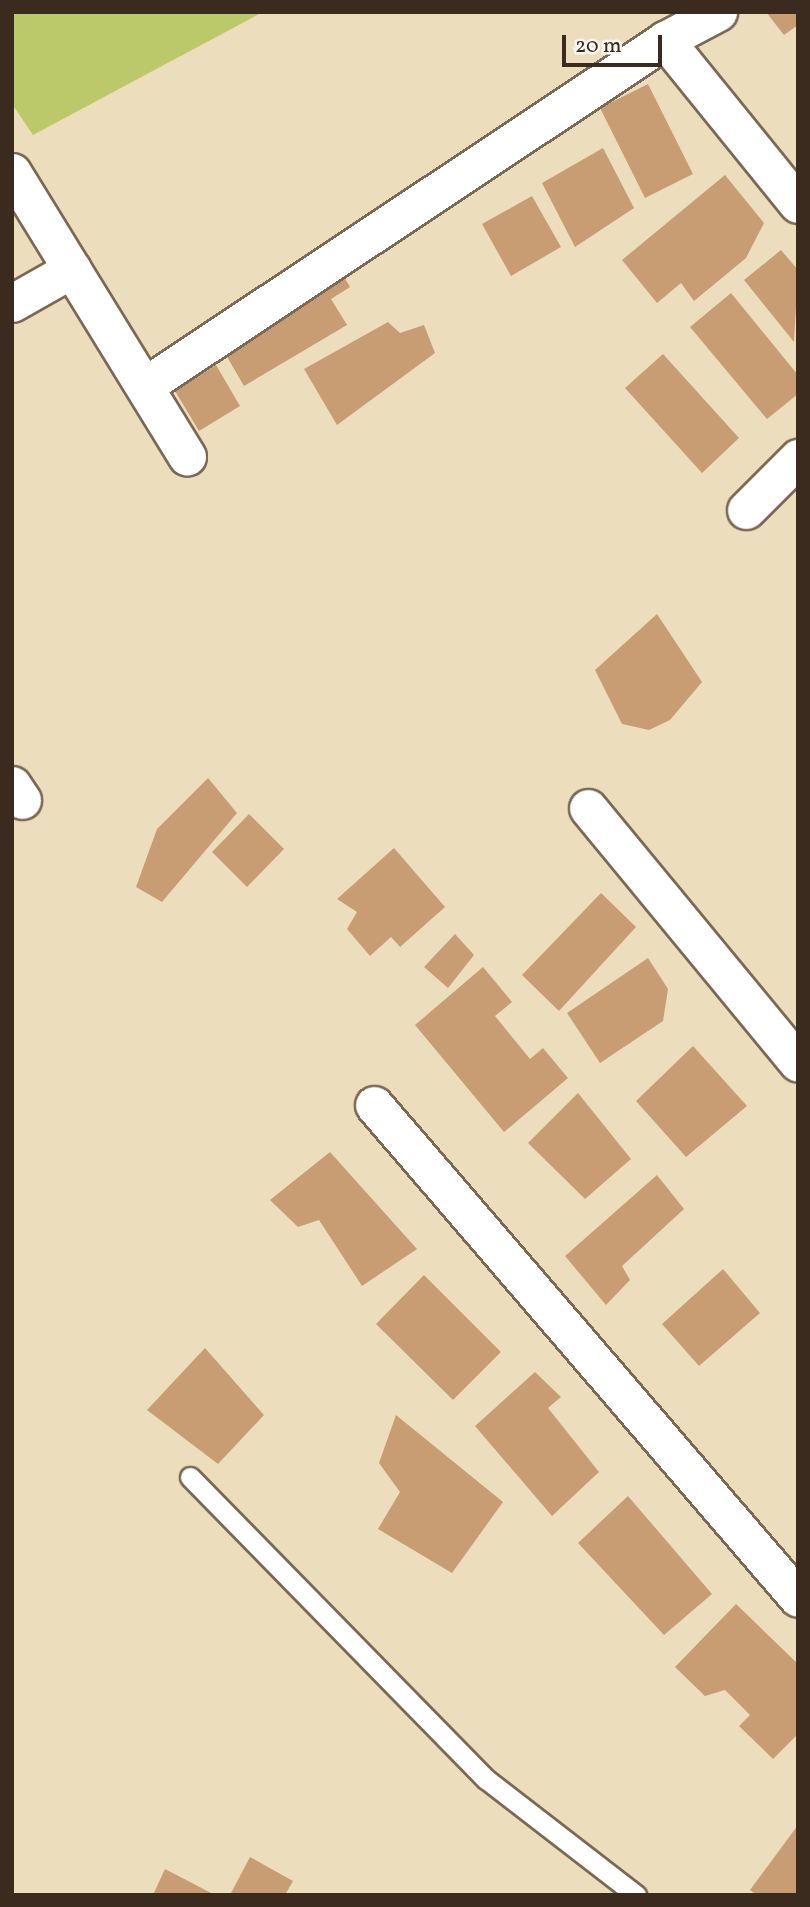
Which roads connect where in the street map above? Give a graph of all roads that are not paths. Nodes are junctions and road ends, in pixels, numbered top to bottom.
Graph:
1 (718, 12) edge
2 (665, 40) junction
3 (12, 172) edge
4 (798, 204) edge
5 (72, 269) junction
6 (12, 303) edge
7 (146, 385) junction
8 (187, 457) dead end
9 (798, 458) edge
10 (747, 510) dead end
11 (588, 808) dead end
12 (798, 1063) edge
13 (374, 1105) dead end
14 (190, 1477) dead end
15 (798, 1598) edge
16 (636, 1895) edge

1 - 2 street
2 - 4 street
2 - 7 street
3 - 5 street
5 - 6 street
5 - 7 street
7 - 8 street
9 - 10 street
11 - 12 street
13 - 15 street
14 - 16 lane

